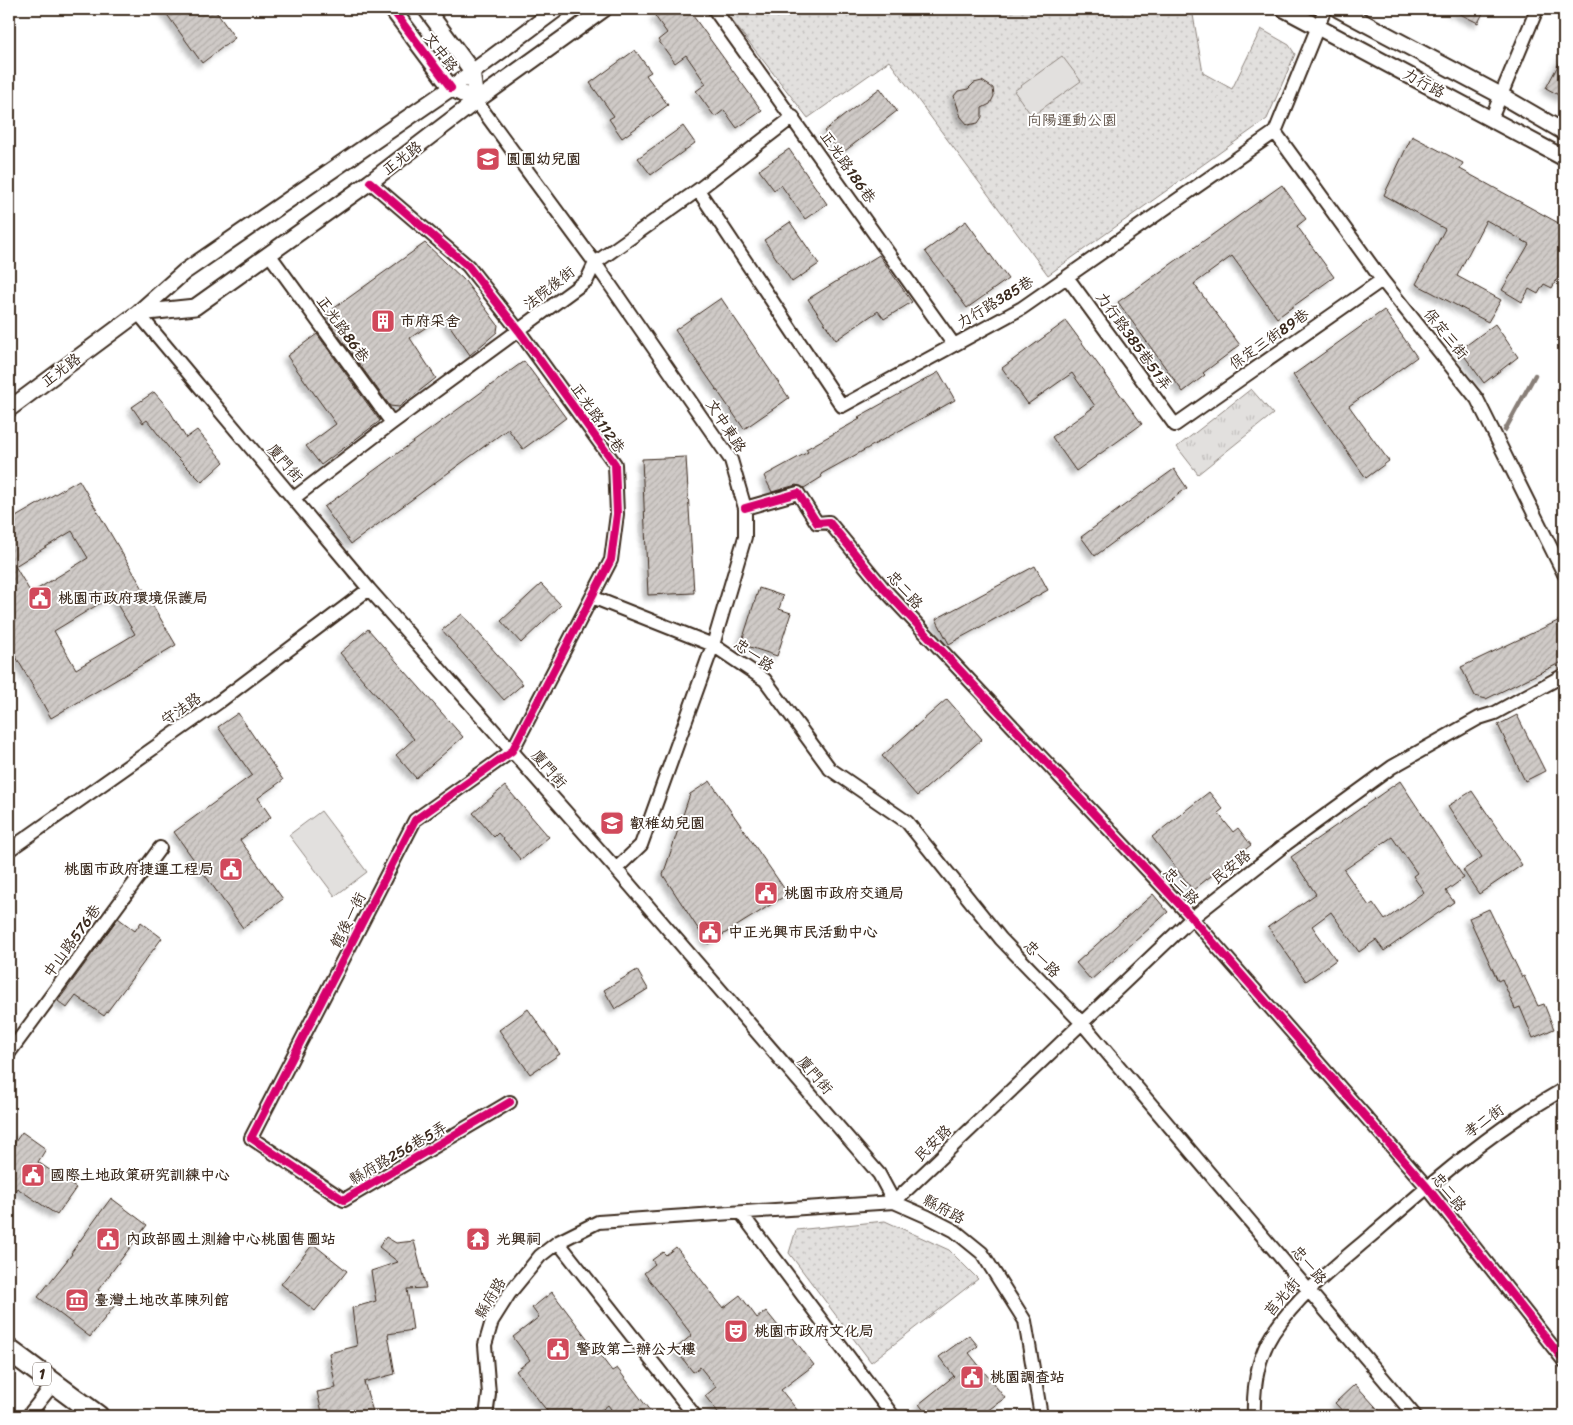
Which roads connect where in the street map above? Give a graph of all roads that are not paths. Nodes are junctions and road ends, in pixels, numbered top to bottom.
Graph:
1 (392, 9) edge
2 (426, 9) edge
3 (557, 9) edge
4 (604, 9) edge
5 (714, 9) edge
6 (1284, 9) edge
7 (1325, 9) edge
8 (1338, 9) edge
9 (1537, 9) edge
10 (1317, 25) junction
11 (472, 71) junction
12 (451, 88) junction
13 (1502, 96) junction
14 (476, 101) junction
15 (793, 117) junction
16 (1491, 119) junction
17 (1275, 132) junction
18 (1564, 132) edge
19 (1564, 158) edge
20 (370, 182) junction
21 (698, 190) junction
22 (269, 254) junction
23 (595, 263) junction
24 (1067, 277) junction
25 (1382, 280) junction
26 (138, 313) junction
27 (519, 331) junction
28 (954, 345) junction
29 (9, 409) edge
30 (392, 423) junction
31 (1175, 425) joint
32 (294, 498) junction
33 (745, 508) junction
34 (1564, 574) edge
35 (369, 589) junction
36 (592, 597) junction
37 (712, 645) junction
38 (1564, 675) edge
39 (512, 751) junction
40 (160, 848) dead end
41 (9, 850) edge
42 (616, 869) junction
43 (1192, 918) junction
44 (1082, 1023) junction
45 (9, 1053) edge
46 (1564, 1089) edge
47 (510, 1102) dead end
48 (251, 1138) joint
49 (1428, 1187) junction
50 (894, 1202) junction
51 (741, 1213) junction
52 (558, 1242) junction
53 (1308, 1290) junction
54 (9, 1350) edge
55 (1564, 1361) edge
56 (54, 1383) junction
57 (28, 1416) edge
58 (98, 1416) edge
59 (486, 1416) edge
60 (694, 1416) edge
61 (894, 1416) edge
62 (1041, 1416) edge
63 (1254, 1416) edge
64 (1415, 1416) edge

1 - 12 street, 文中路
2 - 11 street, 文中路
3 - 11 street, 正光路
4 - 14 street, 正光路
5 - 15 street, 正光路186巷
6 - 10 street, 力行路
7 - 10 street
8 - 13 street, 力行路
9 - 13 street
10 - 16 street, 力行路
10 - 17 street
11 - 12 street, 正光路
11 - 14 street, 文中路
12 - 14 street, 文中路
12 - 26 street, 正光路
13 - 16 street
13 - 18 street, 力行路
14 - 20 street, 正光路
14 - 23 street, 文中東路
15 - 21 street, 法院後街
15 - 28 street, 正光路186巷
16 - 19 street, 力行路
17 - 24 street, 力行路385巷
17 - 25 street, 保定三街
20 - 22 street, 正光路
20 - 27 street, 正光路112巷
21 - 23 street, 法院後街
21 - 28 street, 力行路385巷
22 - 26 street, 正光路
22 - 30 street, 正光路86巷
23 - 27 street, 法院後街
23 - 33 street, 文中東路
24 - 28 street, 力行路385巷
24 - 31 street, 力行路385巷51弄
25 - 31 street, 保定三街89巷
25 - 34 street, 保定三街
26 - 29 street, 正光路
26 - 32 street, 廈門街
27 - 30 street, 法院後街
27 - 36 street, 正光路112巷
30 - 32 street, 法院後街
32 - 35 street, 廈門街
33 - 37 street, 文中東路
33 - 43 street, 忠二路
35 - 39 street, 廈門街
35 - 41 street, 守法路
36 - 37 street, 忠一路
36 - 39 street, 正光路112巷
37 - 42 street, 文中東路
37 - 44 street, 忠一路
38 - 43 street, 民安路
39 - 42 street, 廈門街
39 - 48 street, 館後一街
40 - 45 street, 中山路576巷
42 - 50 street, 廈門街
43 - 44 street, 民安路
43 - 49 street, 忠二路
44 - 50 street, 民安路
44 - 53 street, 忠一路
46 - 49 street, 孝二街
47 - 48 street, 縣府路256巷5弄
49 - 53 street, 莒光街
49 - 55 street, 忠二路
50 - 51 street, 縣府路
50 - 62 street, 縣府路
51 - 52 street, 縣府路
51 - 61 street
52 - 59 street, 縣府路
52 - 60 street
53 - 63 street, 莒光街
53 - 64 street, 忠一路
54 - 56 main road, 1
56 - 57 street
56 - 58 main road, 1

